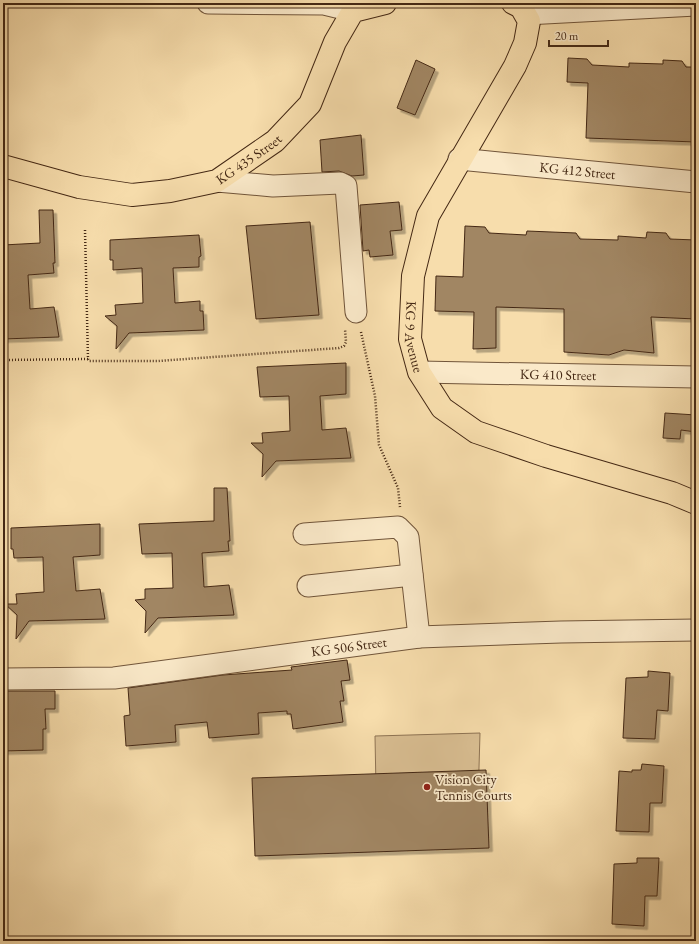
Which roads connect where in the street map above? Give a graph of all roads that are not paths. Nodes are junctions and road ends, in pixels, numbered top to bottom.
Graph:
1 (208, 3) edge
2 (385, 3) edge
3 (696, 5) edge
4 (520, 8) edge
5 (353, 11) junction
6 (460, 159) junction
7 (3, 166) edge
8 (217, 181) junction
9 (696, 182) edge
10 (357, 316) road end
11 (420, 372) junction
12 (696, 378) edge
13 (696, 503) edge
14 (304, 534) dead end
15 (412, 576) junction
16 (308, 586) dead end
17 (696, 630) edge
18 (419, 637) junction
19 (3, 679) edge

1 - 5 street
2 - 5 main road
3 - 4 street
4 - 6 main road, KG 9 Avenue
5 - 8 main road, KG 435 Street
6 - 9 street, KG 412 Street
6 - 11 main road, KG 9 Avenue
7 - 8 main road, KG 435 Street
8 - 10 street
11 - 12 street, KG 410 Street
11 - 13 main road, KG 9 Avenue
14 - 15 street
15 - 16 street
15 - 18 street
17 - 18 street, KG 506 Street
18 - 19 street, KG 506 Street

